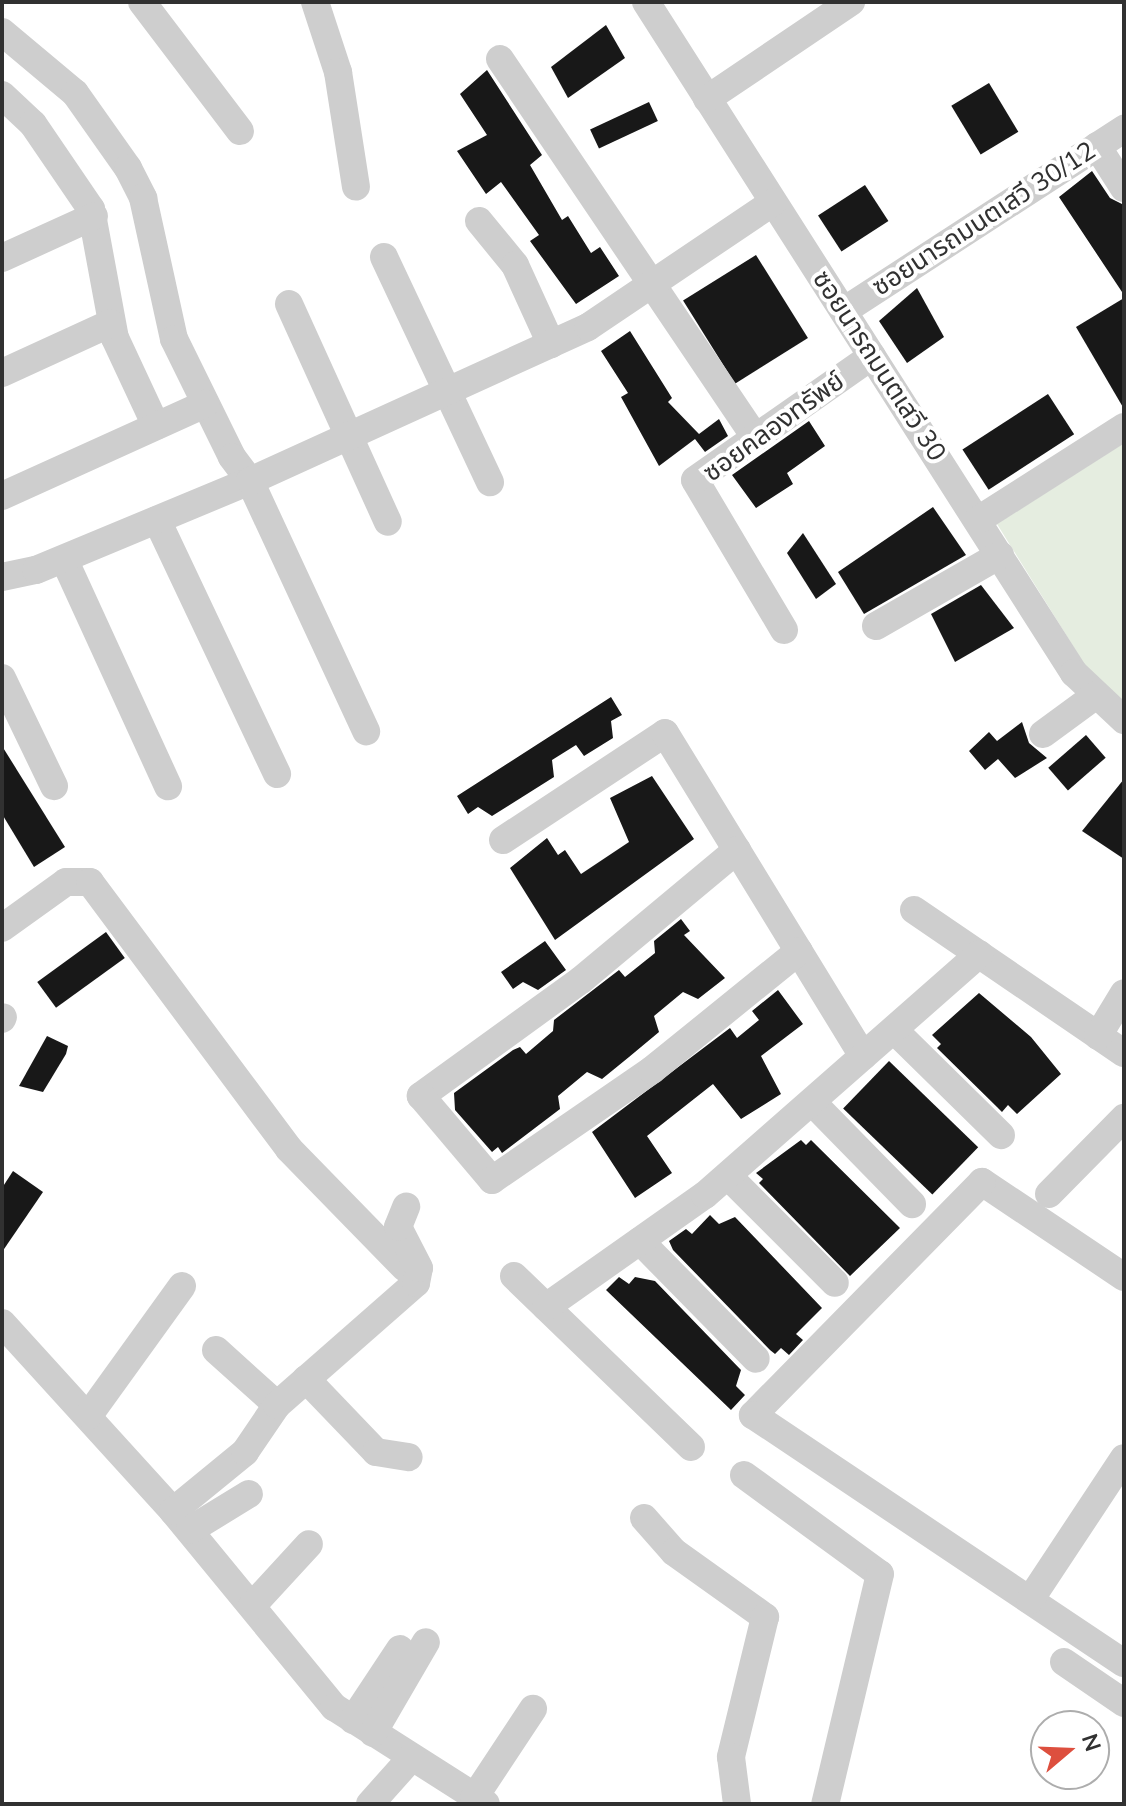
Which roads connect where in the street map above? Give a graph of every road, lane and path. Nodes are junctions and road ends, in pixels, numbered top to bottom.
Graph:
1 (142, 2) edge
2 (315, 2) edge
3 (646, 2) edge
4 (851, 2) edge
5 (2, 32) edge
6 (500, 59) dead end
7 (2, 95) edge
8 (707, 99) junction
9 (1124, 129) edge
10 (240, 131) dead end
11 (1097, 146) junction
12 (356, 187) dead end
13 (1124, 188) edge
14 (773, 202) junction
15 (94, 216) junction
16 (479, 221) dead end
17 (384, 257) dead end
18 (2, 258) edge
19 (652, 284) junction
20 (289, 304) dead end
21 (845, 310) junction
22 (111, 323) junction
23 (551, 344) junction
24 (872, 356) junction
25 (2, 373) edge
26 (447, 391) junction
27 (205, 404) junction
28 (156, 426) junction
29 (1124, 427) edge
30 (349, 436) junction
31 (755, 437) junction
32 (250, 481) junction
33 (490, 482) dead end
34 (2, 496) edge
35 (157, 520) junction
36 (978, 520) junction
37 (388, 522) dead end
38 (1000, 555) junction
39 (64, 559) junction
40 (2, 577) edge
41 (876, 626) dead end
42 (784, 630) dead end
43 (2, 678) edge
44 (1096, 695) junction
45 (9, 714) edge
46 (1124, 720) edge
47 (366, 731) dead end
48 (1043, 734) dead end
49 (277, 774) dead end
50 (54, 786) dead end
51 (168, 786) dead end
52 (503, 840) dead end
53 (737, 850) junction
54 (914, 910) dead end
55 (2, 928) edge
56 (799, 951) junction
57 (979, 954) junction
58 (1124, 993) edge
59 (894, 1030) junction
60 (1098, 1036) junction
61 (1124, 1053) edge
62 (863, 1056) junction
63 (812, 1102) junction
64 (1124, 1118) edge
65 (1001, 1135) dead end
66 (728, 1176) junction
67 (1049, 1194) dead end
68 (912, 1204) dead end
69 (406, 1207) dead end
70 (640, 1241) junction
71 (405, 1268) dead end
72 (514, 1276) dead end
73 (1124, 1277) edge
74 (835, 1283) dead end
75 (182, 1286) dead end
76 (546, 1307) junction
77 (2, 1323) edge
78 (216, 1350) dead end
79 (756, 1359) dead end
80 (306, 1379) junction
81 (277, 1405) junction
82 (89, 1415) junction
83 (691, 1447) dead end
84 (409, 1457) dead end
85 (1124, 1458) edge
86 (744, 1475) dead end
87 (249, 1494) dead end
88 (644, 1518) dead end
89 (182, 1520) junction
90 (309, 1544) dead end
91 (1030, 1600) junction
92 (252, 1606) junction
93 (413, 1646) dead end
94 (1064, 1662) dead end
95 (1124, 1663) edge
96 (1124, 1703) edge
97 (533, 1709) dead end
98 (363, 1727) junction
99 (411, 1758) junction
100 (480, 1801) edge
101 (370, 1804) edge
102 (737, 1804) edge
103 (825, 1804) edge

1 - 10 street
2 - 12 street
3 - 8 street, ซอยนารถมนตเสวี 30
4 - 8 street
5 - 27 street
6 - 19 street
7 - 15 street
8 - 14 street, ซอยนารถมนตเสวี 30
9 - 11 street, ซอยนารถมนตเสวี 30/12
11 - 13 street
11 - 21 street, ซอยนารถมนตเสวี 30/12
14 - 19 street
14 - 21 street, ซอยนารถมนตเสวี 30
15 - 18 street
15 - 22 street
16 - 23 street
17 - 26 street
19 - 23 street
19 - 31 street
20 - 30 street
21 - 24 street, ซอยนารถมนตเสวี 30
22 - 25 street
22 - 28 street
23 - 26 street
24 - 31 street, ซอยคลองทรัพย์
24 - 36 street, ซอยนารถมนตเสวี 30
26 - 30 street
26 - 33 street
27 - 28 street
27 - 32 street
28 - 34 street
29 - 36 street
30 - 32 street
30 - 37 street
31 - 42 street, ซอยคลองทรัพย์
32 - 35 street
32 - 47 street
35 - 39 street
35 - 49 street
36 - 38 street, ซอยนารถมนตเสวี 30
38 - 41 street
38 - 44 street, ซอยนารถมนตเสวี 30
39 - 40 street
39 - 51 street
43 - 45 street
44 - 46 street, ซอยนารถมนตเสวี 30
44 - 48 street
45 - 50 street
52 - 53 street
53 - 56 street
53 - 56 street
54 - 57 street
55 - 71 street
56 - 62 street
57 - 59 street
57 - 60 street
58 - 60 street
59 - 62 street
59 - 65 street
60 - 61 street
62 - 63 street
63 - 66 street
63 - 68 street
64 - 67 street
66 - 70 street
66 - 74 street
69 - 80 street
70 - 76 street
70 - 79 street
72 - 76 street
73 - 91 street
75 - 82 street
76 - 83 street
77 - 82 street
78 - 81 street
80 - 81 street
80 - 84 street
81 - 89 street
82 - 89 street
85 - 91 street
86 - 103 street
87 - 89 street
88 - 102 street
89 - 92 street
90 - 92 street
91 - 95 street
92 - 98 street
93 - 98 street
94 - 96 street
97 - 100 street
98 - 99 street
99 - 100 street
99 - 101 street

